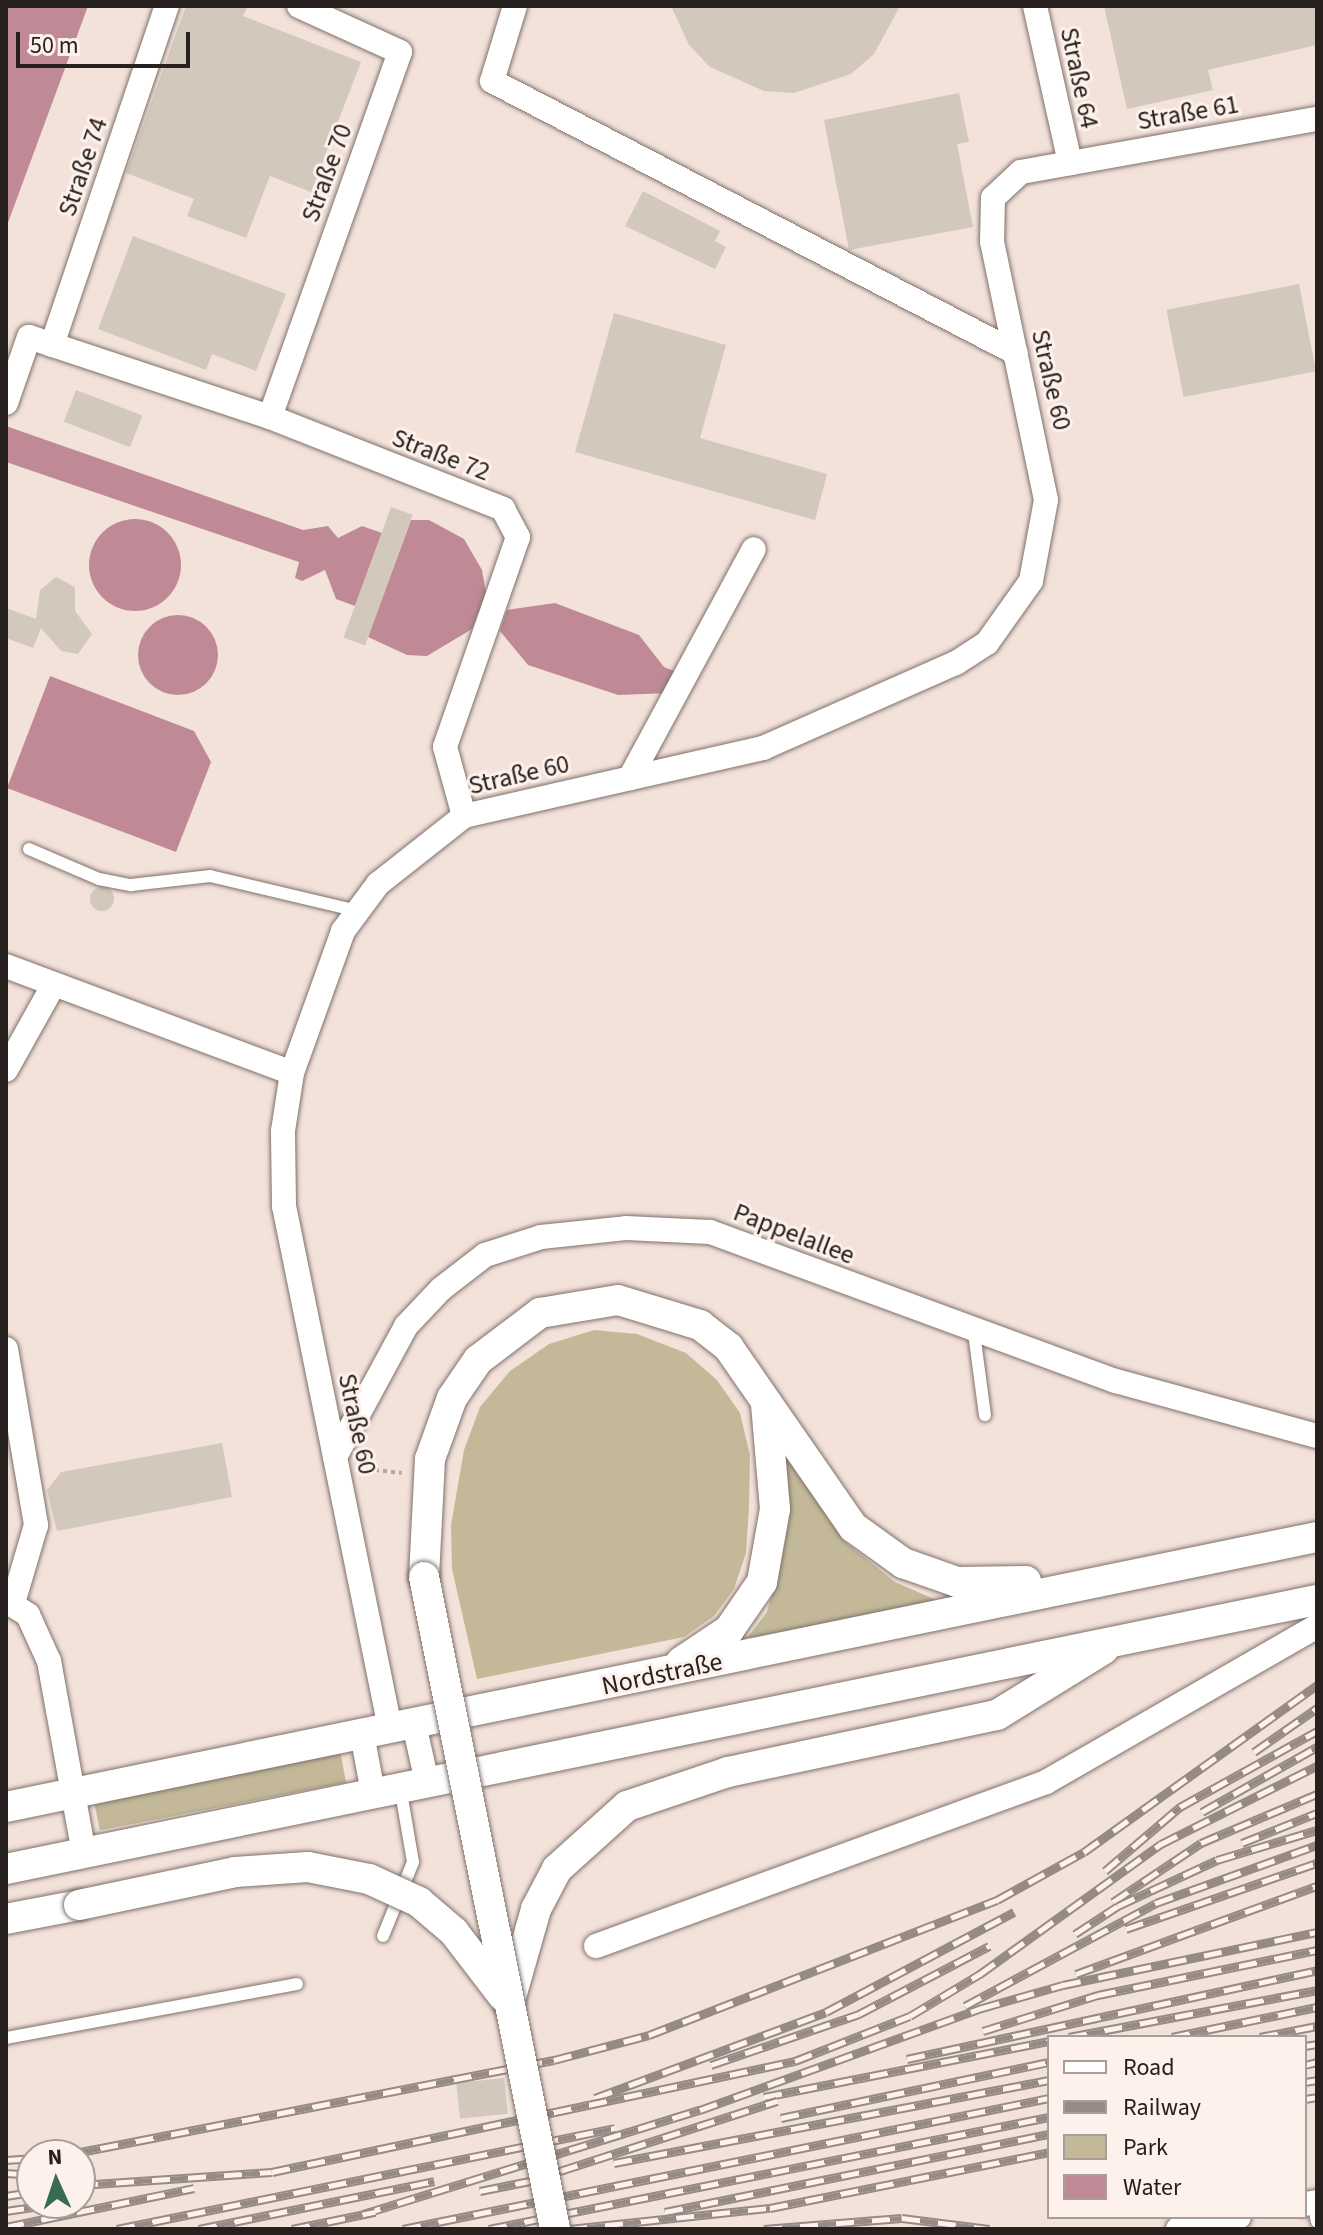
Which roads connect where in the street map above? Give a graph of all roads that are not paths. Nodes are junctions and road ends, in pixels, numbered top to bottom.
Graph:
1 (167, 6) edge
2 (299, 6) edge
3 (515, 6) edge
4 (1035, 6) edge
5 (1317, 119) edge
6 (1070, 163) junction
7 (52, 345) junction
8 (1016, 353) junction
9 (6, 403) edge
10 (270, 417) junction
11 (754, 549) dead end
12 (630, 778) junction
13 (464, 816) junction
14 (29, 849) dead end
15 (358, 911) junction
16 (6, 966) edge
17 (54, 984) junction
18 (6, 1070) edge
19 (292, 1073) junction
20 (974, 1333) junction
21 (6, 1349) edge
22 (764, 1395) junction
23 (985, 1415) dead end
24 (1317, 1436) edge
25 (336, 1461) junction
26 (1317, 1537) edge
27 (1154, 1570) junction
28 (1317, 1600) edge
29 (10, 1602) edge
30 (1317, 1626) edge
31 (1112, 1642) junction
32 (658, 1675) junction
33 (388, 1729) junction
34 (400, 1787) junction
35 (6, 1793) edge
36 (59, 1796) junction
37 (6, 1807) edge
38 (84, 1853) junction
39 (6, 1869) edge
40 (6, 1919) edge
41 (383, 1936) dead end
42 (596, 1946) dead end
43 (297, 1984) dead end
44 (509, 2004) junction
45 (6, 2038) edge
46 (1229, 2219) edge
47 (555, 2229) edge
48 (1178, 2229) edge

1 - 7 street, Straße 74
2 - 10 street, Straße 70
3 - 8 street
4 - 6 street, Straße 64
5 - 6 street, Straße 61
6 - 8 street, Straße 60
7 - 9 street
7 - 10 street, Straße 72
8 - 12 street, Straße 60
10 - 13 street, Straße 72
11 - 12 street
12 - 13 street, Straße 60
13 - 15 street, Straße 60
14 - 15 lane
15 - 19 street, Straße 60
16 - 17 street
17 - 18 street
17 - 19 street
19 - 25 street, Straße 60
20 - 23 lane
20 - 24 street, Pappelallee
20 - 25 street, Pappelallee
21 - 29 street
22 - 27 street
22 - 32 street
22 - 44 street, bridge
25 - 33 street, Straße 60
26 - 27 street, Nordstraße
27 - 32 street, Nordstraße
28 - 31 street
29 - 36 street
30 - 42 street
31 - 34 street
31 - 44 street
32 - 33 street, Nordstraße
33 - 34 street
33 - 34 street
33 - 36 street, Nordstraße
34 - 38 street
34 - 41 lane
35 - 36 lane
36 - 37 street, Nordstraße
36 - 38 street
38 - 39 street
40 - 44 street, bridge
43 - 45 lane
44 - 47 street, bridge
46 - 48 street

